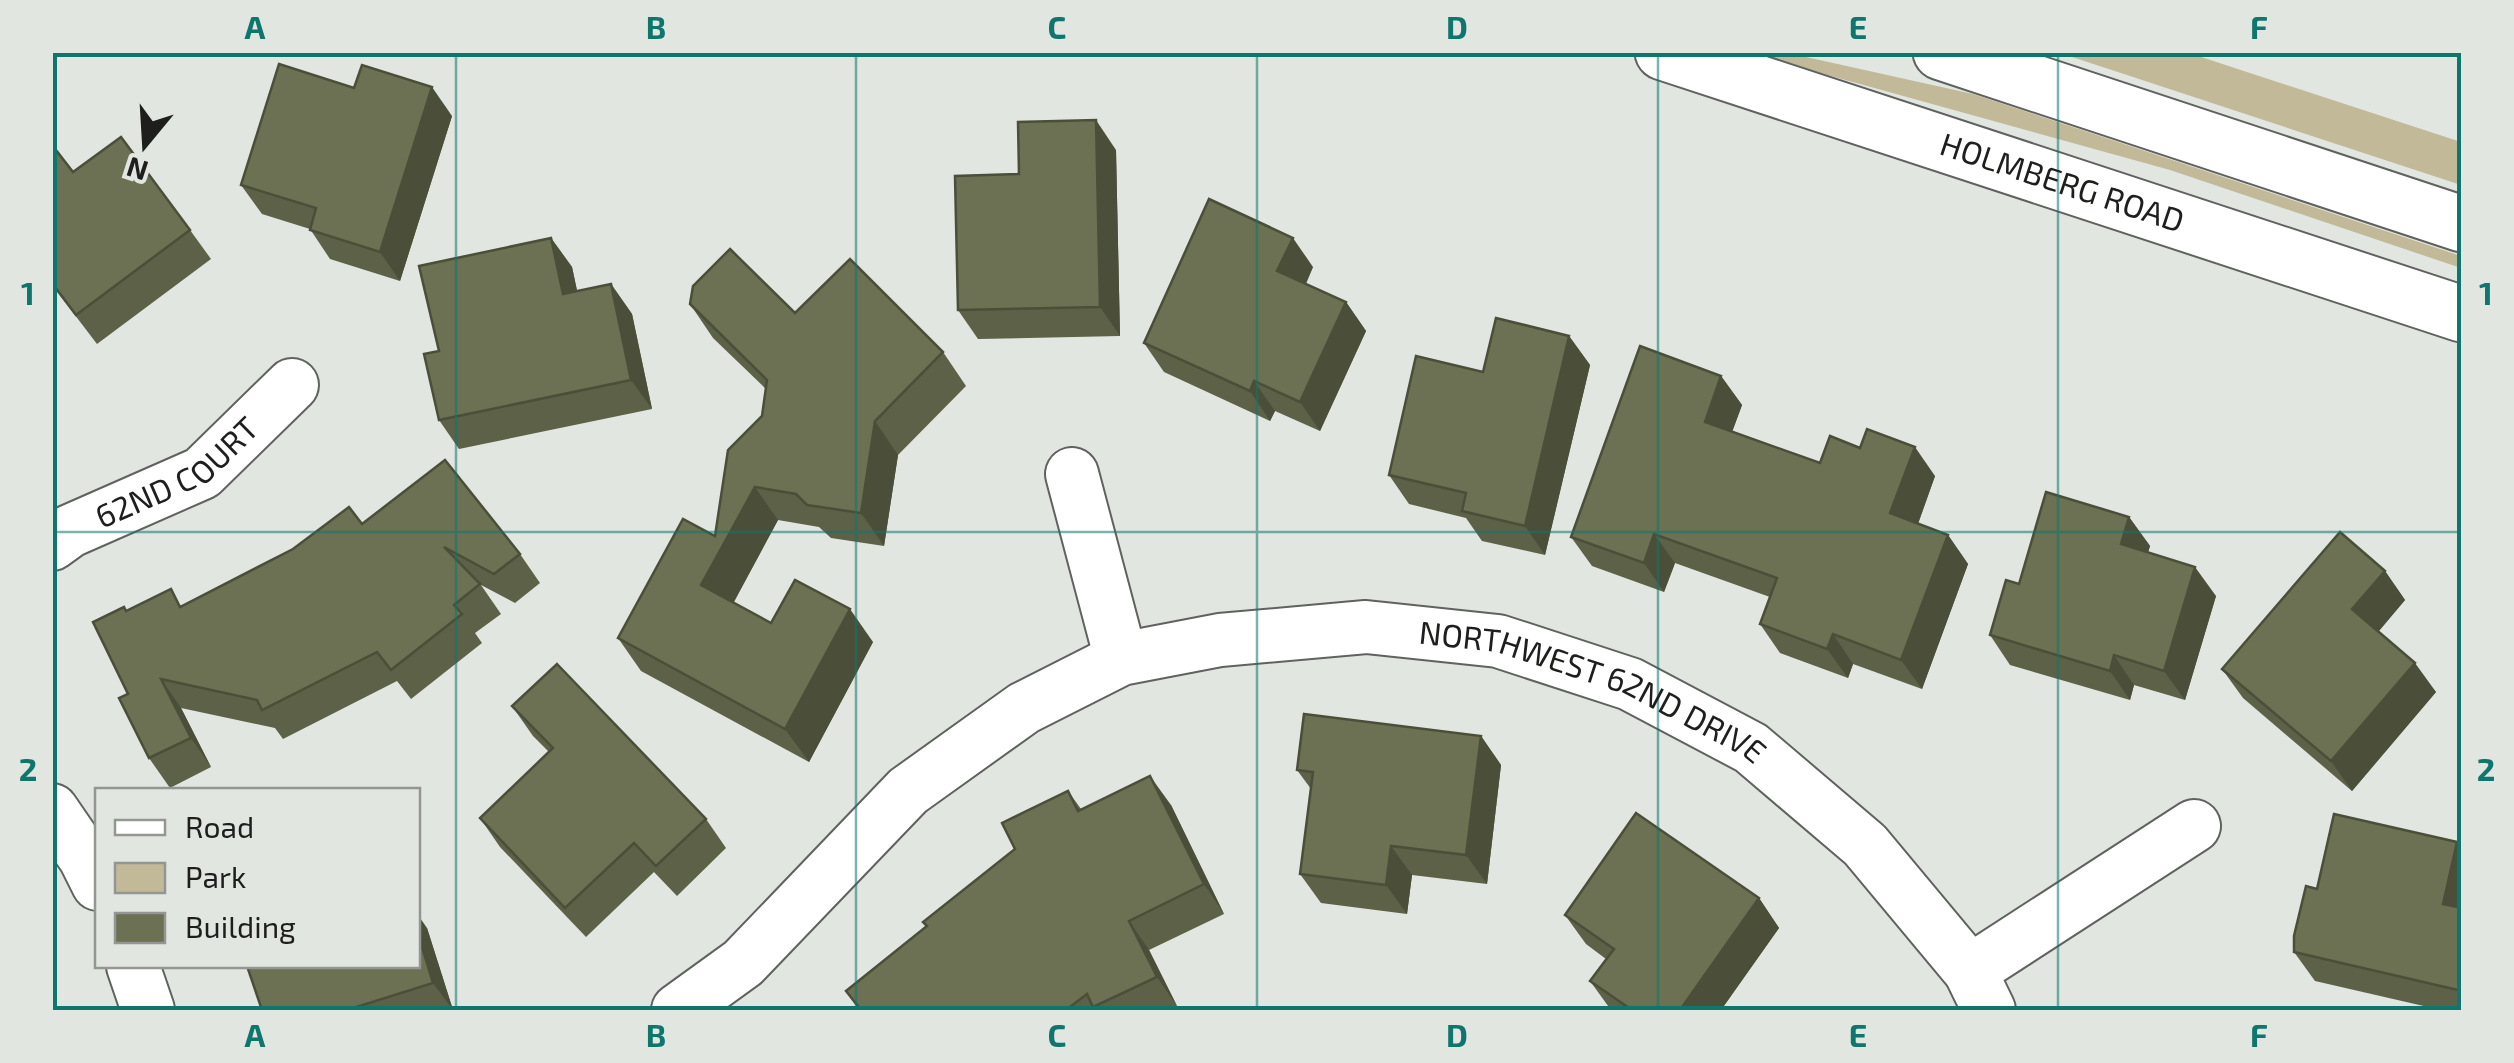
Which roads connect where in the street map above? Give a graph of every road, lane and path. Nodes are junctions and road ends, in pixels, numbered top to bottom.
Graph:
1 (1662, 52) edge
2 (1941, 52) edge
3 (2462, 224) edge
4 (2462, 314) edge
5 (292, 386) dead end
6 (1072, 474) dead end
7 (52, 544) edge
8 (1121, 659) junction
9 (52, 810) edge
10 (2194, 826) dead end
11 (95, 878) edge
12 (134, 968) edge
13 (1979, 991) edge
14 (148, 1010) edge
15 (678, 1010) edge

1 - 4 street, HOLMBERG ROAD
2 - 3 street
5 - 7 street, 62ND COURT
6 - 8 street
8 - 13 street, NORTHWEST 62ND DRIVE
8 - 15 street, NORTHWEST 62ND DRIVE
9 - 11 street
10 - 13 street
12 - 14 street

